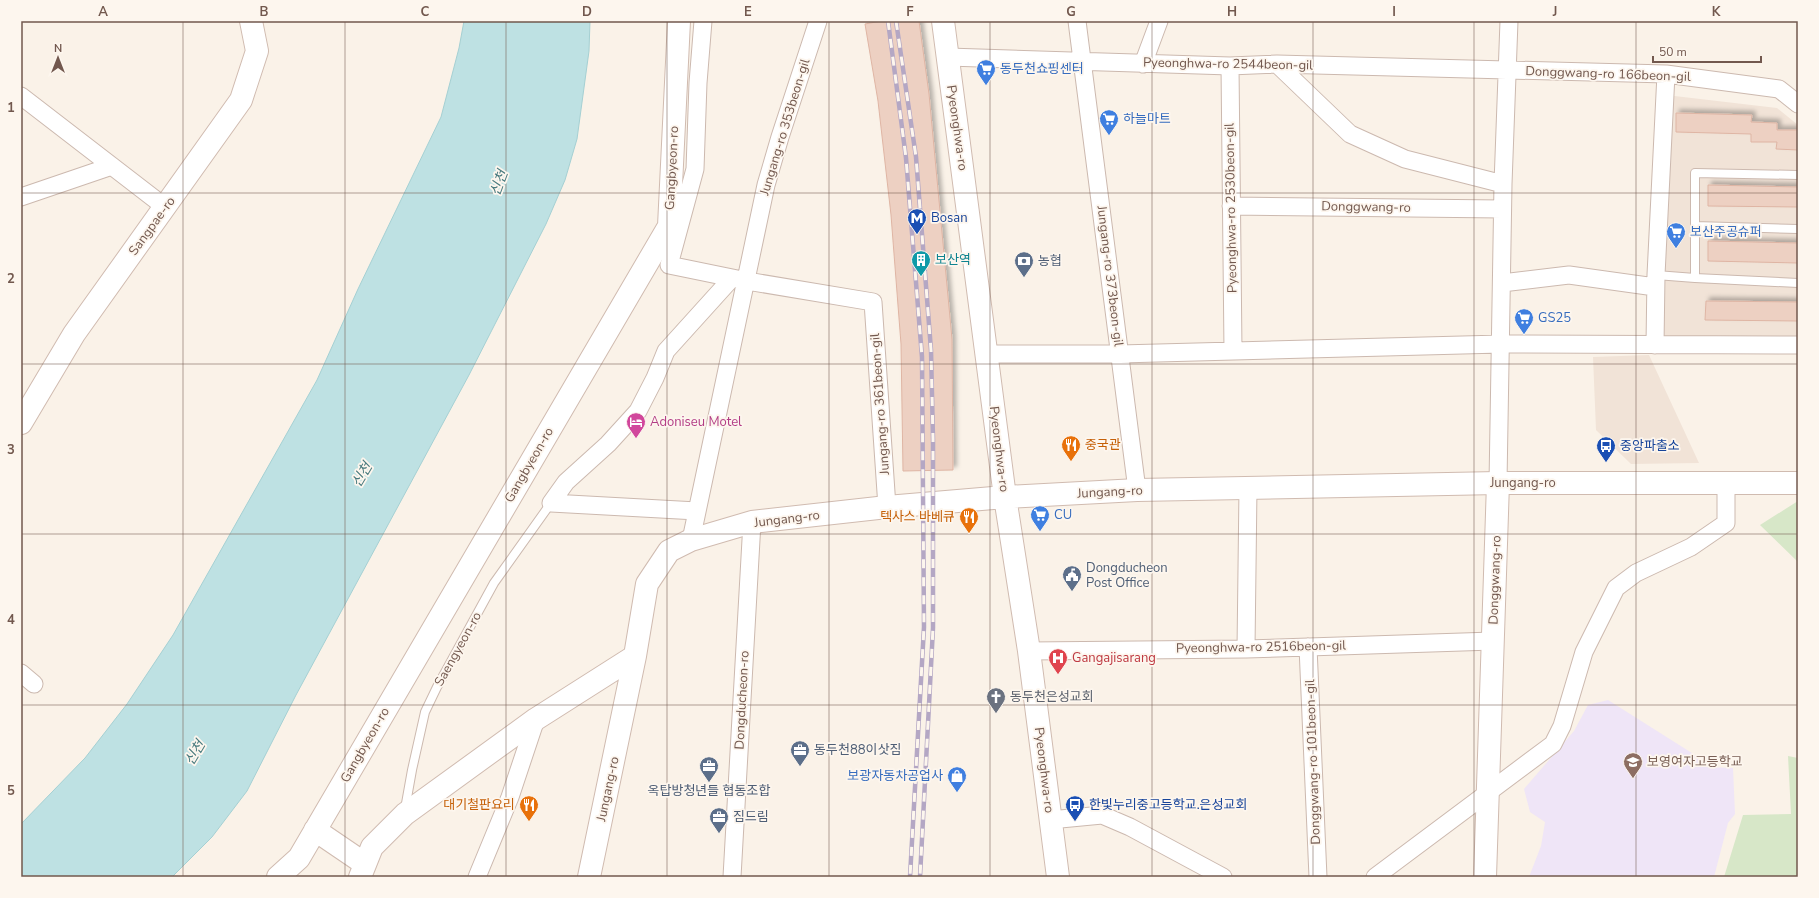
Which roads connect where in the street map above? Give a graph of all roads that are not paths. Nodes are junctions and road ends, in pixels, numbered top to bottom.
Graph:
1 (251, 21) edge
2 (679, 21) edge
3 (703, 21) edge
4 (818, 21) edge
5 (943, 21) edge
6 (1076, 21) edge
7 (1159, 21) edge
8 (1509, 21) edge
9 (948, 57) junction
10 (1082, 62) junction
11 (1143, 64) junction
12 (1277, 64) junction
13 (1230, 66) junction
14 (1508, 70) junction
15 (1666, 74) junction
16 (21, 96) edge
17 (1798, 104) edge
18 (112, 166) junction
19 (1798, 175) edge
20 (1503, 184) junction
21 (21, 198) edge
22 (1231, 206) junction
23 (165, 207) junction
24 (1502, 209) junction
25 (1695, 226) junction
26 (1798, 229) edge
27 (1695, 278) junction
28 (740, 280) junction
29 (1655, 281) junction
30 (1502, 282) junction
31 (1798, 283) edge
32 (1501, 344) junction
33 (1655, 345) junction
34 (1798, 345) edge
35 (1233, 351) junction
36 (987, 354) junction
37 (1120, 354) junction
38 (21, 423) edge
39 (1498, 483) junction
40 (1726, 483) junction
41 (1798, 483) edge
42 (1248, 488) junction
43 (1136, 490) junction
44 (1005, 497) junction
45 (551, 503) junction
46 (887, 507) junction
47 (697, 511) junction
48 (752, 522) junction
49 (690, 540) junction
50 (1492, 641) junction
51 (1308, 647) junction
52 (1246, 649) junction
53 (1029, 650) junction
54 (635, 656) junction
55 (21, 673) edge
56 (34, 684) dead end
57 (536, 719) junction
58 (1488, 794) junction
59 (404, 814) junction
60 (1050, 820) junction
61 (315, 830) junction
62 (363, 871) edge
63 (278, 877) edge
64 (477, 877) edge
65 (590, 877) edge
66 (732, 877) edge
67 (1058, 877) edge
68 (1223, 877) edge
69 (1318, 877) edge
70 (1375, 877) edge
71 (1486, 877) edge

1 - 23 main road, Sangpae-ro
2 - 61 main road, Gangbyeon-ro
3 - 28 street
4 - 28 street, Jungang-ro 353beon-gil
5 - 9 main road, Pyeonghwa-ro
6 - 10 street, Jungang-ro 373beon-gil
7 - 11 street
8 - 14 street, Donggwang-ro
9 - 10 street, Pyeonghwa-ro 2544beon-gil
9 - 36 main road, Pyeonghwa-ro
10 - 11 street, Pyeonghwa-ro 2544beon-gil
10 - 37 street, Jungang-ro 373beon-gil
11 - 13 street, Pyeonghwa-ro 2544beon-gil
12 - 13 street, Pyeonghwa-ro 2544beon-gil
12 - 14 street, Pyeonghwa-ro 2544beon-gil
12 - 20 street
13 - 22 street, Pyeonghwa-ro 2530beon-gil
14 - 15 street, Donggwang-ro 166beon-gil
14 - 20 street, Donggwang-ro
15 - 17 street, Donggwang-ro 166beon-gil
15 - 29 street
16 - 18 street
18 - 21 street
18 - 23 street
19 - 25 lane
20 - 24 street, Donggwang-ro
22 - 24 street, Donggwang-ro
22 - 35 street, Pyeonghwa-ro 2530beon-gil
23 - 38 main road, Sangpae-ro
24 - 30 street, Donggwang-ro
25 - 26 lane
25 - 27 lane
27 - 29 lane
27 - 31 lane
28 - 45 street
28 - 46 street, Jungang-ro 361beon-gil
28 - 47 street, Jungang-ro 353beon-gil
29 - 30 street
29 - 33 street
30 - 32 street, Donggwang-ro
32 - 33 street
32 - 35 street
32 - 39 street, Donggwang-ro
33 - 34 street
35 - 37 street
36 - 37 street
36 - 44 main road, Pyeonghwa-ro
37 - 43 street, Jungang-ro 373beon-gil
39 - 40 main road, Jungang-ro
39 - 42 main road, Jungang-ro
39 - 50 main road, Donggwang-ro
40 - 41 main road, Jungang-ro
40 - 58 street
42 - 43 main road, Jungang-ro
42 - 52 street
43 - 44 main road, Jungang-ro
44 - 46 main road, Jungang-ro
44 - 53 main road, Pyeonghwa-ro
45 - 47 street
45 - 59 lane, Saengyeon-ro
46 - 48 main road, Jungang-ro
47 - 49 street, Jungang-ro 353beon-gil
48 - 49 main road, Jungang-ro
48 - 66 street, Dongducheon-ro
49 - 54 main road, Jungang-ro
50 - 51 street, Pyeonghwa-ro 2516beon-gil
50 - 58 main road, Donggwang-ro
51 - 52 street, Pyeonghwa-ro 2516beon-gil
51 - 69 street, Donggwang-ro 101beon-gil
52 - 53 street, Pyeonghwa-ro 2516beon-gil
53 - 60 main road, Pyeonghwa-ro
54 - 57 main road
54 - 65 main road, Jungang-ro
55 - 56 street
57 - 59 main road
57 - 64 street
58 - 70 street
58 - 71 main road, Donggwang-ro
59 - 62 main road
60 - 67 main road, Pyeonghwa-ro
60 - 68 street
61 - 62 main road
61 - 63 main road, Gangbyeon-ro

